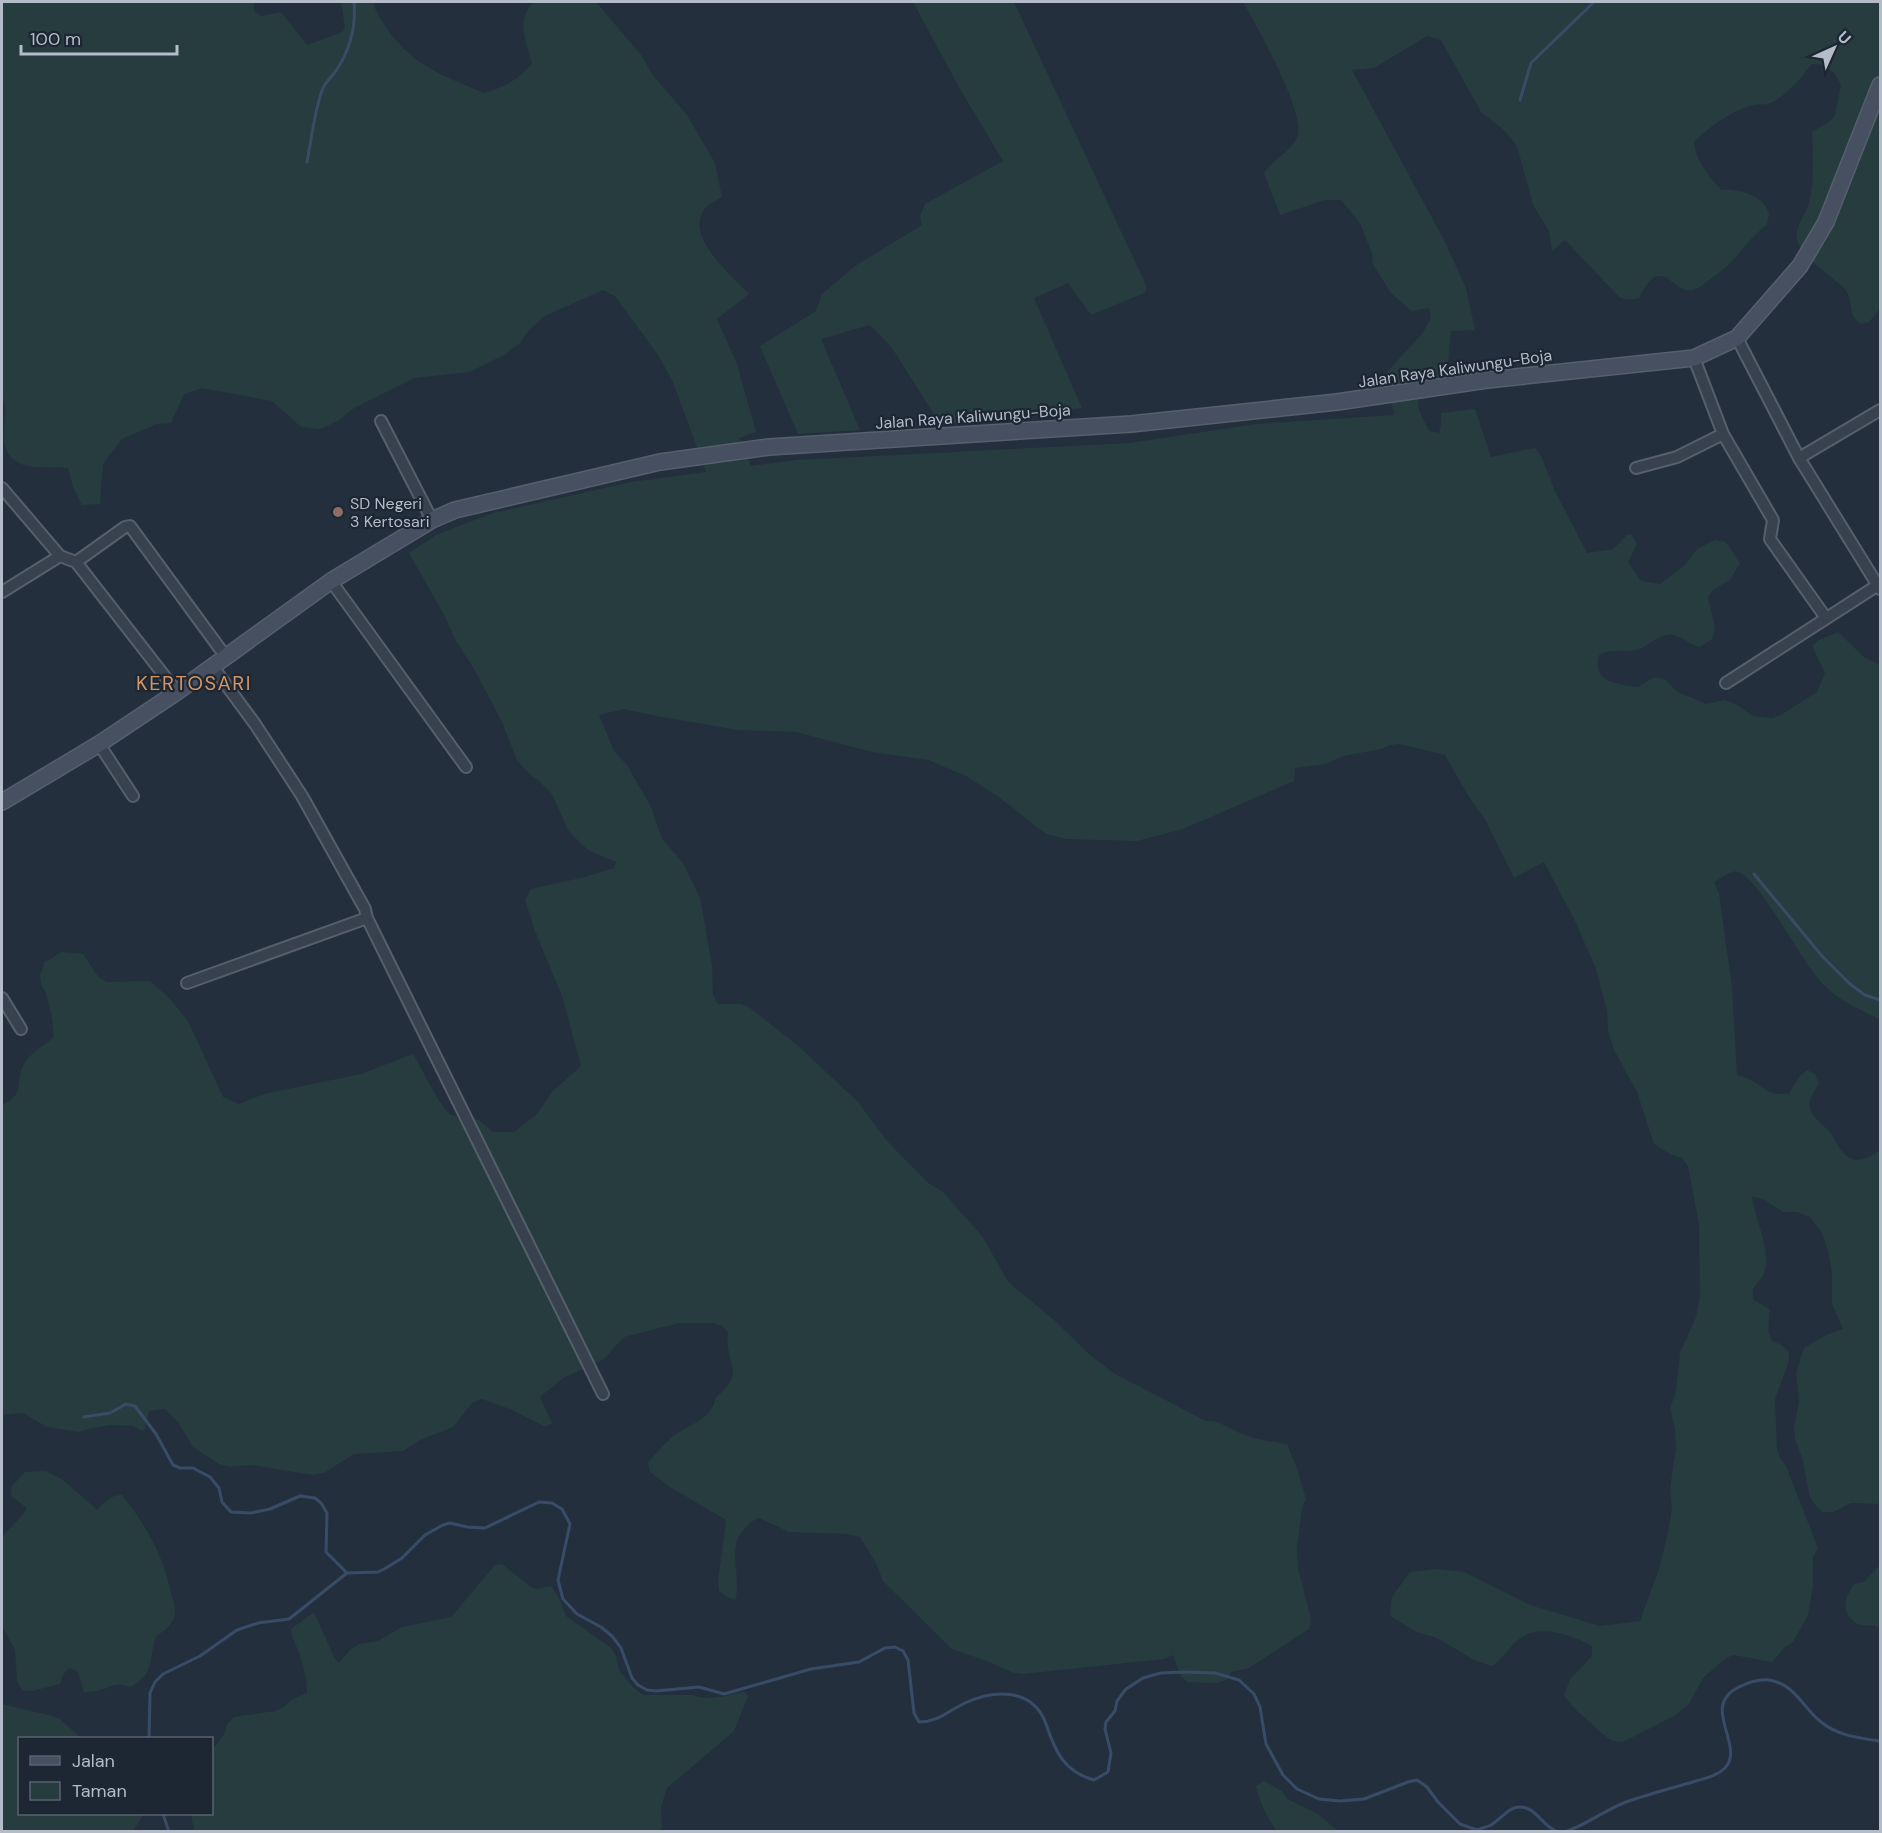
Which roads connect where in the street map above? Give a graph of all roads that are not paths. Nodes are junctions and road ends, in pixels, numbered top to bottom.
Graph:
1 (1881, 85) edge
2 (1737, 338) junction
3 (1694, 358) junction
4 (1881, 410) edge
5 (381, 421) dead end
6 (1724, 434) junction
7 (1799, 458) junction
8 (1636, 468) dead end
9 (2, 488) edge
10 (432, 520) junction
11 (60, 556) junction
12 (76, 562) junction
13 (331, 581) junction
14 (1879, 587) edge
15 (2, 592) edge
16 (1826, 618) junction
17 (226, 657) junction
18 (213, 667) junction
19 (1726, 683) dead end
20 (177, 692) junction
21 (99, 744) junction
22 (466, 767) dead end
23 (133, 796) dead end
24 (2, 802) edge
25 (368, 918) junction
26 (187, 983) dead end
27 (2, 998) edge
28 (21, 1029) dead end
29 (603, 1394) dead end

1 - 2 main road, Jalan Raya Kaliwungu-Boja
2 - 3 main road, Jalan Raya Kaliwungu-Boja
2 - 7 street
3 - 6 street
3 - 10 main road, Jalan Raya Kaliwungu-Boja
4 - 7 street
5 - 10 street
6 - 8 street
6 - 16 street
7 - 14 street
9 - 11 street
10 - 13 main road, Jalan Raya Kaliwungu-Boja
11 - 12 street
11 - 15 street
12 - 17 street
12 - 20 street
13 - 17 main road, Jalan Raya Kaliwungu-Boja
13 - 22 street
14 - 16 street
16 - 19 street
17 - 18 main road, Jalan Raya Kaliwungu-Boja
18 - 20 main road, Jalan Raya Kaliwungu-Boja
18 - 25 street
20 - 21 main road, Jalan Raya Kaliwungu-Boja
21 - 23 street
21 - 24 main road, Jalan Raya Kaliwungu-Boja
25 - 26 street
25 - 29 street
27 - 28 street

